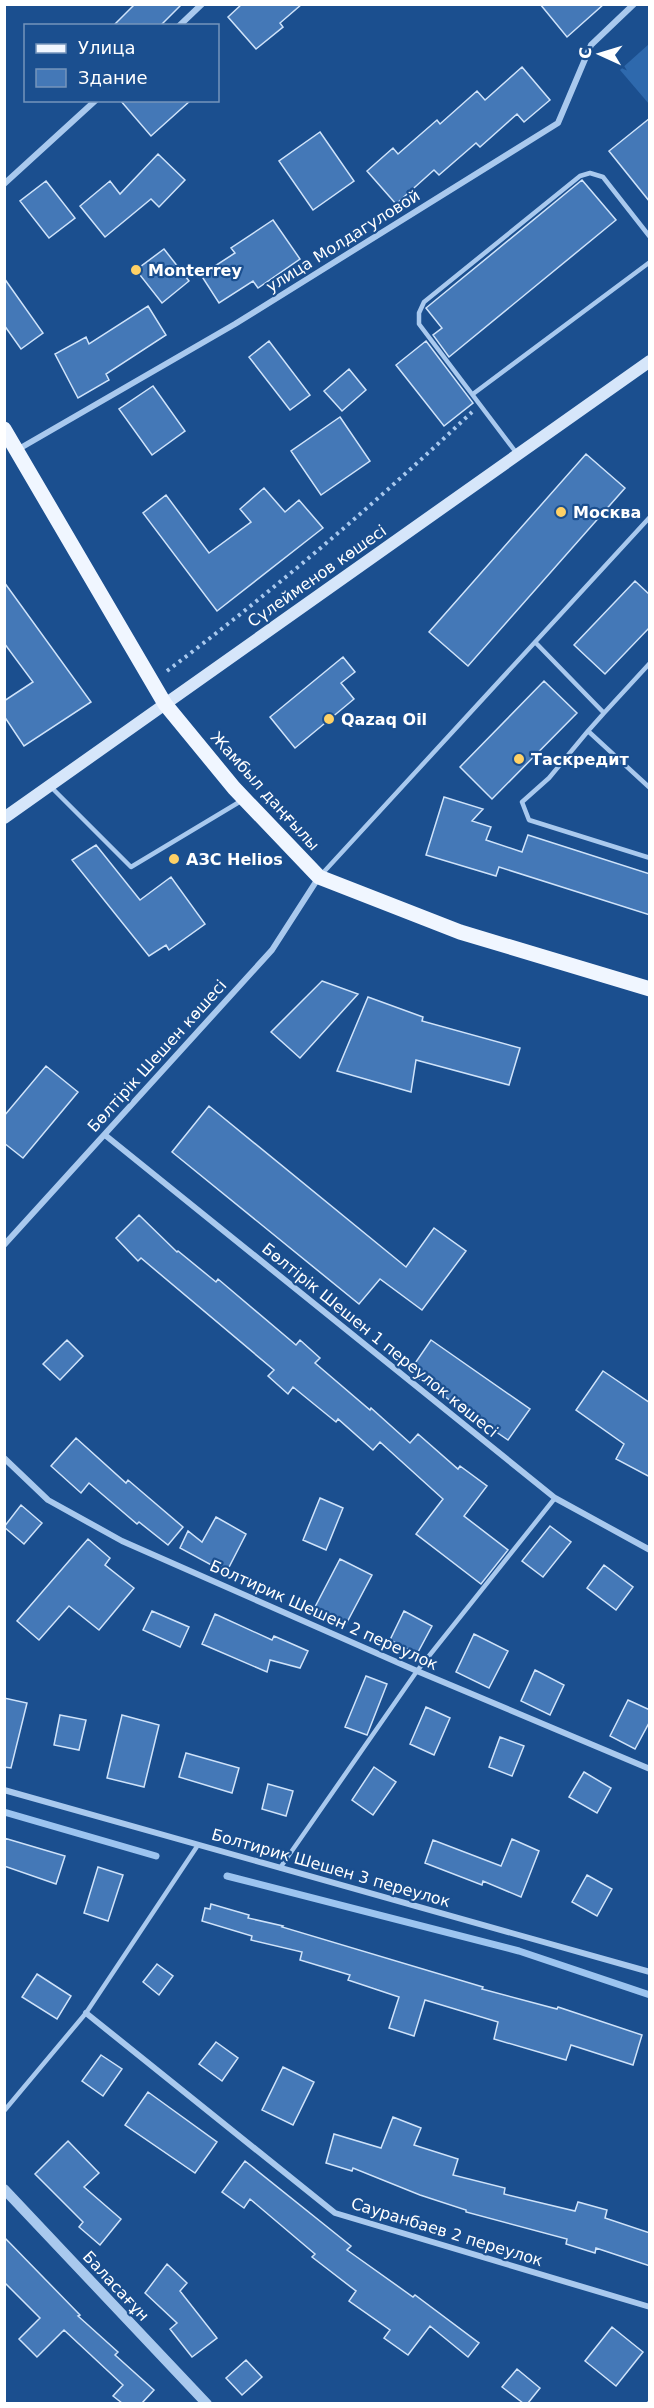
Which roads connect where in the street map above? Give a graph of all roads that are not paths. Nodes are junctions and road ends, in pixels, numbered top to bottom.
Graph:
1 (202, 4) edge
2 (634, 4) edge
3 (181, 24) edge
4 (94, 102) edge
5 (4, 184) edge
6 (650, 237) edge
7 (650, 262) edge
8 (650, 362) edge
9 (473, 394) junction
10 (4, 429) edge
11 (16, 450) junction
12 (518, 455) junction
13 (650, 517) edge
14 (535, 642) junction
15 (650, 663) edge
16 (165, 704) junction
17 (604, 713) junction
18 (588, 731) junction
19 (50, 786) junction
20 (650, 788) edge
21 (245, 799) junction
22 (4, 818) edge
23 (650, 858) edge
24 (319, 877) junction
25 (650, 989) edge
26 (105, 1135) junction
27 (4, 1245) edge
28 (4, 1458) edge
29 (555, 1498) junction
30 (650, 1550) edge
31 (417, 1671) junction
32 (650, 1769) edge
33 (4, 1790) edge
34 (198, 1845) junction
35 (280, 1868) junction
36 (650, 1972) edge
37 (87, 2013) junction
38 (4, 2111) edge
39 (4, 2189) edge
40 (650, 2307) edge
41 (207, 2403) edge

1 - 3 street
2 - 11 street, улица Молдагуловой
4 - 5 street
6 - 9 lane
7 - 9 lane
8 - 12 main road, Сүлейменов көшесі
9 - 12 lane
10 - 11 main road, Жамбыл даңғылы
11 - 16 main road, Жамбыл даңғылы
12 - 16 main road, Сүлейменов көшесі
13 - 14 lane
14 - 17 lane
14 - 24 lane
15 - 17 lane
16 - 19 main road, Сүлейменов көшесі
16 - 21 main road, Жамбыл даңғылы
17 - 18 lane
18 - 20 lane
18 - 23 lane
19 - 21 lane
19 - 22 main road, Сүлейменов көшесі
21 - 24 main road, Жамбыл даңғылы
24 - 25 main road, Жамбыл даңғылы
24 - 26 street, Бөлтірік Шешен көшесі
26 - 27 street, Бөлтірік Шешен көшесі
26 - 29 street, Бөлтірік Шешен 1 переулок көшесі
28 - 31 street, Болтирик Шешен 2 переулок
29 - 30 street, Бөлтірік Шешен 1 переулок көшесі
29 - 31 lane
31 - 32 street, Болтирик Шешен 2 переулок
31 - 35 lane
33 - 34 street, Болтирик Шешен 3 переулок
34 - 35 street, Болтирик Шешен 3 переулок
34 - 37 lane
35 - 36 street, Болтирик Шешен 3 переулок
37 - 38 lane
37 - 40 street, Сауранбаев 2 переулок
39 - 41 street, Баласағұн

